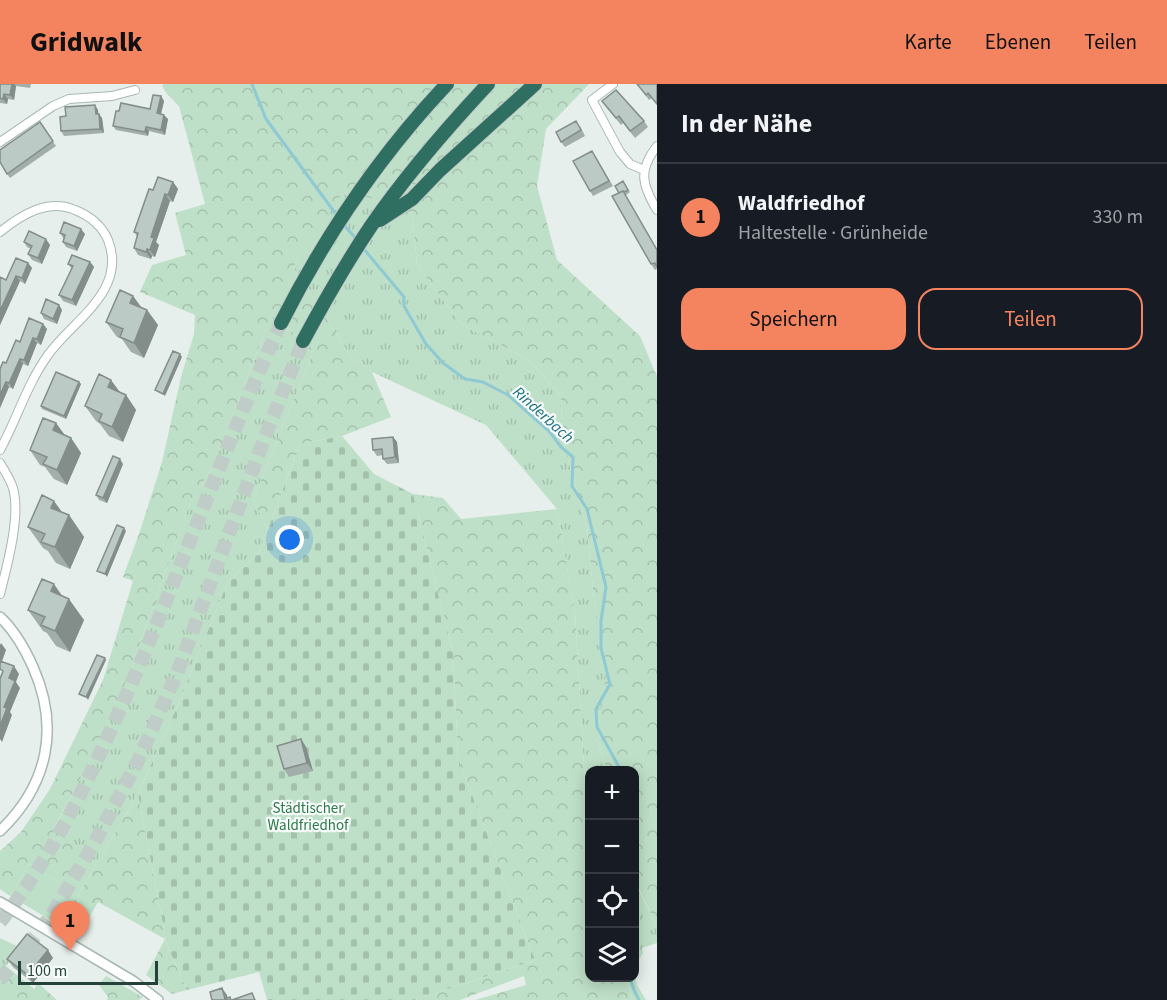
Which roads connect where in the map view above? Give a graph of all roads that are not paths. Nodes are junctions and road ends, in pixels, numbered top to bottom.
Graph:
1 (447, 84) edge
2 (488, 84) edge
3 (535, 84) edge
4 (614, 84) edge
5 (135, 90) dead end
6 (0, 142) edge
7 (657, 146) edge
8 (644, 170) junction
9 (657, 210) edge
10 (371, 226) junction
11 (0, 232) edge
12 (281, 323) tunnel mouth
13 (303, 341) tunnel mouth
14 (0, 450) edge
15 (0, 463) edge
16 (0, 594) edge
17 (0, 617) edge
18 (0, 831) edge
19 (0, 902) edge
20 (158, 1000) edge

1 - 12 highway
2 - 10 highway
3 - 10 highway
4 - 8 street
5 - 6 street
7 - 8 street
8 - 9 street
10 - 13 highway
11 - 14 street
15 - 16 street
17 - 18 street
19 - 20 street

